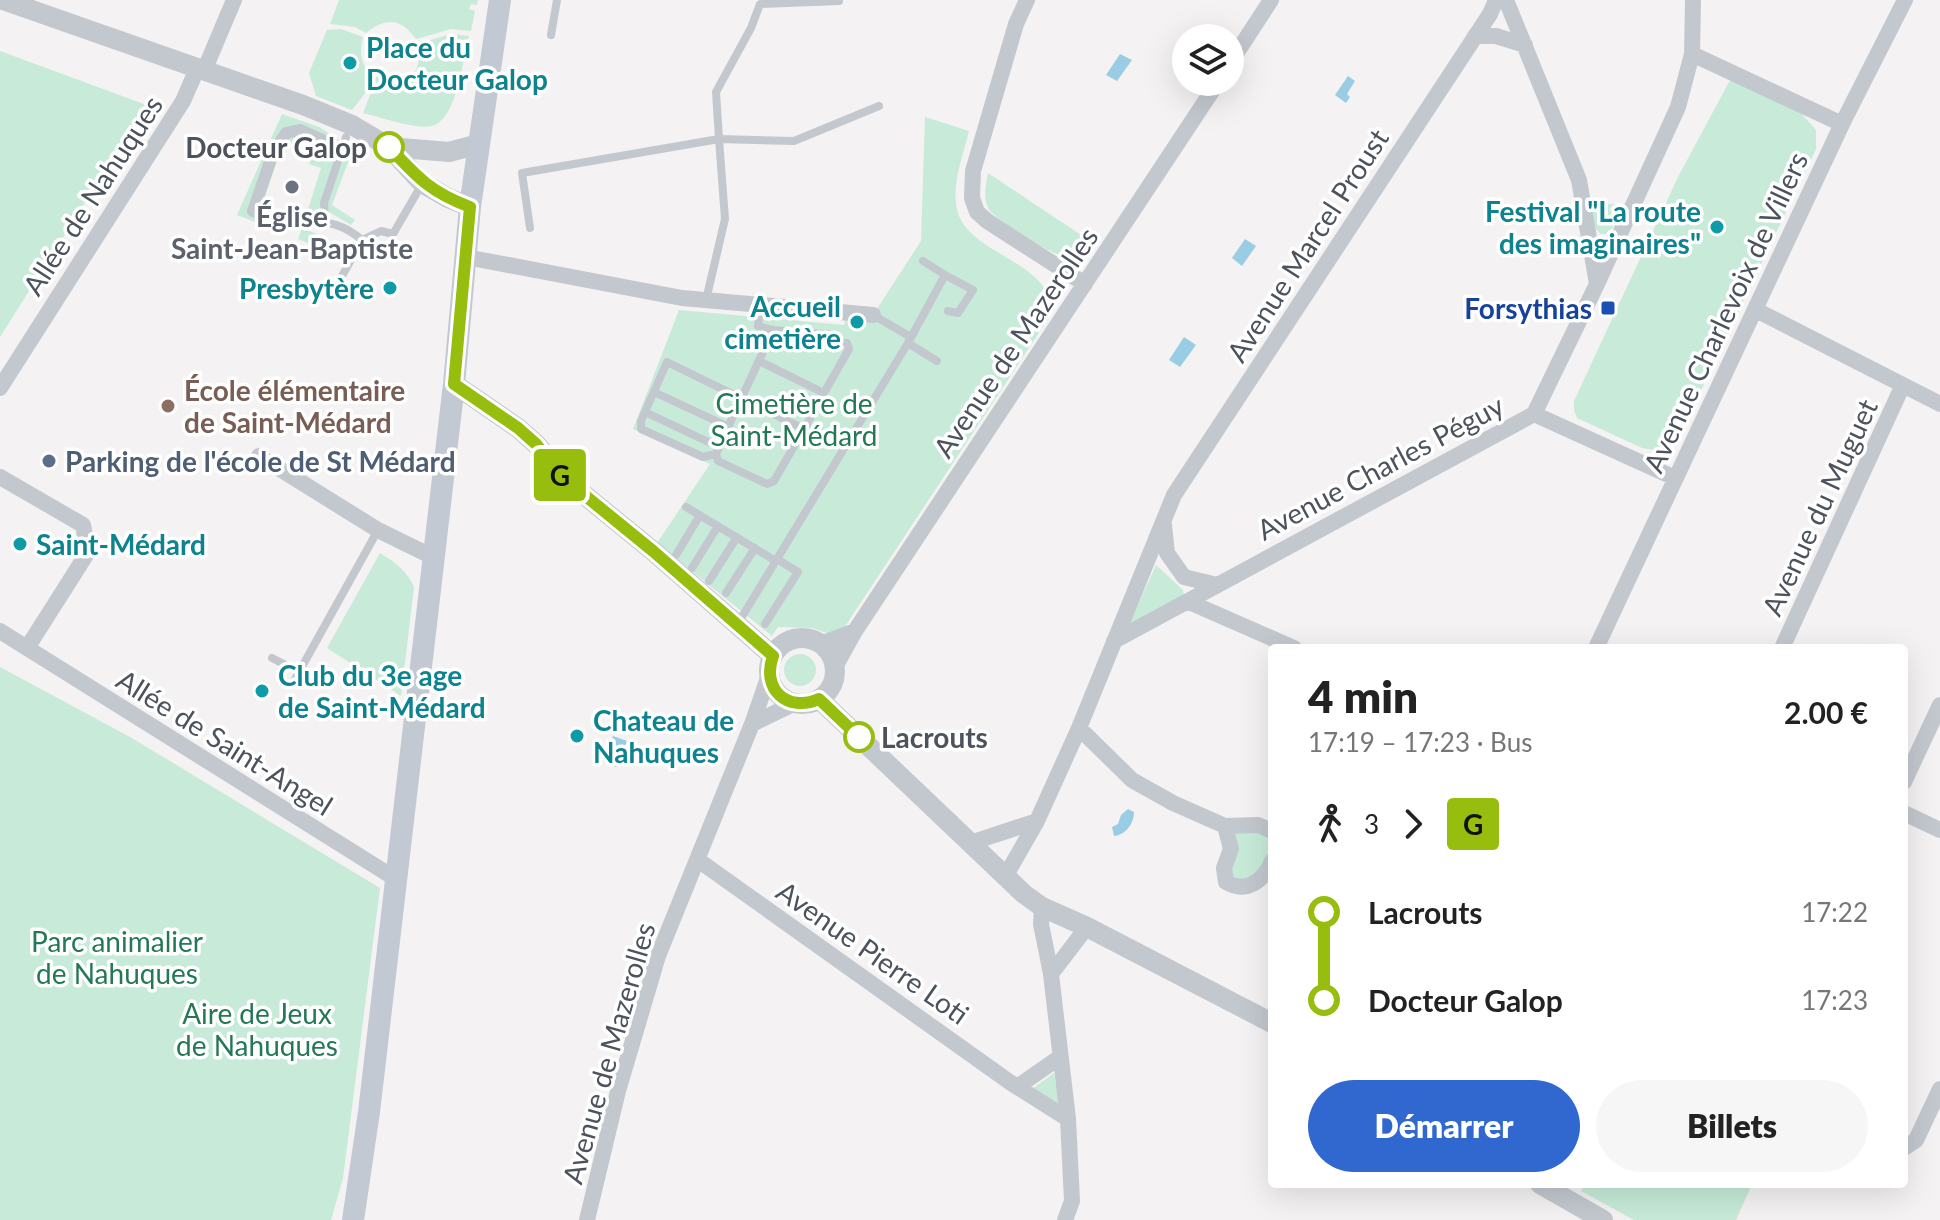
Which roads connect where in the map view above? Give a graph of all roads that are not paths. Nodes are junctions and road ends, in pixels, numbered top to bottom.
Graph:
1 (3, 0) edge
2 (234, 0) edge
3 (500, 0) edge
4 (557, 0) edge
5 (1027, 0) edge
6 (1271, 0) edge
7 (1496, 0) edge
8 (1506, 0) edge
9 (1693, 0) edge
10 (1905, 0) edge
11 (839, 1) edge
12 (759, 2) edge
13 (551, 35) dead end
14 (1475, 36) junction
15 (1244, 41) edge
16 (1525, 45) junction
17 (1692, 54) junction
18 (200, 70) junction
19 (1209, 96) edge
20 (879, 106) dead end
21 (1842, 124) junction
22 (719, 139) junction
23 (344, 143) joint
24 (479, 144) junction
25 (389, 147) junction
26 (422, 183) junction
27 (470, 207) junction
28 (274, 218) dead end
29 (305, 221) dead end
30 (325, 221) junction
31 (530, 228) dead end
32 (362, 240) junction
33 (466, 257) junction
34 (923, 261) dead end
35 (945, 275) junction
36 (1085, 284) junction
37 (1597, 284) junction
38 (337, 285) dead end
39 (705, 301) junction
40 (760, 306) junction
41 (1756, 310) junction
42 (948, 311) dead end
43 (873, 315) joint
44 (773, 330) junction
45 (908, 340) junction
46 (759, 361) junction
47 (937, 361) dead end
48 (454, 384) junction
49 (1902, 387) junction
50 (0, 388) edge
51 (654, 392) junction
52 (824, 393) junction
53 (742, 398) junction
54 (1940, 404) edge
55 (645, 412) junction
56 (1534, 414) junction
57 (729, 427) junction
58 (804, 429) junction
59 (718, 451) junction
60 (259, 456) dead end
61 (0, 477) edge
62 (1675, 478) junction
63 (686, 507) dead end
64 (700, 515) junction
65 (1163, 519) junction
66 (718, 526) junction
67 (378, 530) junction
68 (737, 537) junction
69 (755, 548) junction
70 (676, 555) dead end
71 (433, 557) junction
72 (776, 560) junction
73 (692, 568) dead end
74 (709, 581) dead end
75 (1217, 585) junction
76 (726, 593) dead end
77 (1189, 602) junction
78 (765, 624) dead end
79 (737, 625) junction
80 (0, 631) edge
81 (855, 631) junction
82 (1114, 641) junction
83 (821, 644) junction
84 (1285, 644) edge
85 (1598, 644) edge
86 (1784, 644) edge
87 (27, 648) junction
88 (272, 658) dead end
89 (771, 665) junction
90 (834, 669) junction
91 (299, 672) junction
92 (294, 681) dead end
93 (819, 699) junction
94 (795, 703) junction
95 (1940, 705) edge
96 (752, 724) junction
97 (1079, 728) junction
98 (1908, 773) edge
99 (1908, 815) edge
100 (1037, 821) junction
101 (1225, 826) junction
102 (1268, 829) edge
103 (1940, 830) edge
104 (970, 843) junction
105 (698, 860) junction
106 (1268, 866) edge
107 (1005, 877) junction
108 (396, 879) junction
109 (1042, 907) junction
110 (1087, 927) junction
111 (1051, 974) junction
112 (1268, 1021) edge
113 (1060, 1057) junction
114 (1017, 1087) junction
115 (1940, 1089) edge
116 (1068, 1119) junction
117 (1908, 1145) edge
118 (1546, 1188) edge
119 (1590, 1217) edge
120 (353, 1220) edge
121 (587, 1220) edge
122 (1065, 1220) edge

1 - 18 street
2 - 18 street, Allée de Nahuques
3 - 24 main road
4 - 13 lane
5 - 36 street
6 - 15 street
7 - 14 street, Avenue Marcel Proust
8 - 16 street
9 - 17 street, Avenue Charles Péguy
10 - 21 street, Avenue Charlevoix de Villers
11 - 12 lane
12 - 22 lane
14 - 16 street
14 - 65 street, Avenue Marcel Proust
16 - 37 street
17 - 21 street
17 - 37 street, Avenue Charles Péguy
18 - 25 street
18 - 50 street, Allée de Nahuques
19 - 36 street, Avenue de Mazerolles
20 - 22 lane
21 - 41 street, Avenue Charlevoix de Villers
22 - 31 lane
22 - 39 lane
23 - 28 street
23 - 30 lane
24 - 25 street
24 - 27 main road
25 - 26 street
26 - 27 street
26 - 32 lane
27 - 33 main road
29 - 30 lane
30 - 32 lane
32 - 38 lane
33 - 39 street
33 - 48 main road
34 - 35 lane
35 - 42 lane
35 - 45 lane
36 - 81 street, Avenue de Mazerolles
37 - 56 street, Avenue Charles Péguy
39 - 40 street
40 - 43 street
40 - 44 lane
41 - 49 street
41 - 62 street, Avenue Charlevoix de Villers
43 - 45 lane
44 - 46 lane
44 - 52 lane
45 - 47 lane
45 - 72 lane
46 - 52 lane
46 - 53 lane
48 - 71 main road
48 - 79 street
49 - 54 street
49 - 86 street, Avenue du Muguet
51 - 53 lane
51 - 55 lane
51 - 57 lane
52 - 58 lane
53 - 57 lane
53 - 58 lane
55 - 59 lane
55 - 59 lane
56 - 62 street
56 - 75 street, Avenue Charles Péguy
57 - 59 lane
58 - 59 lane
60 - 67 street
61 - 87 street
62 - 85 street, Avenue Charlevoix de Villers
63 - 64 lane
64 - 66 lane
64 - 70 lane
65 - 75 street
65 - 82 street, Avenue Marcel Proust
66 - 68 lane
66 - 73 lane
67 - 71 street
67 - 91 lane
68 - 69 lane
68 - 74 lane
69 - 72 lane
69 - 76 lane
71 - 108 main road
72 - 78 lane
72 - 79 lane
75 - 77 street, Avenue Charles Péguy
77 - 82 street, Avenue Charles Péguy
77 - 84 street
79 - 89 street
80 - 87 street, Allée de Saint-Angel
81 - 83 street
81 - 90 street, Avenue de Mazerolles
82 - 97 street, Avenue Marcel Proust
83 - 89 street
83 - 90 street
87 - 108 street, Allée de Saint-Angel
88 - 91 lane
89 - 94 street
89 - 96 street, Avenue de Mazerolles
90 - 93 street
91 - 92 lane
93 - 94 street
93 - 104 street
94 - 96 street
95 - 98 street
96 - 105 street, Avenue de Mazerolles
97 - 100 street, Avenue Marcel Proust
97 - 101 street
99 - 103 street
100 - 104 street
100 - 107 street, Avenue Marcel Proust
101 - 102 street
101 - 106 street
104 - 107 street
105 - 114 street, Avenue Pierre Loti
105 - 121 street, Avenue de Mazerolles
107 - 109 street
108 - 120 main road
109 - 110 street
109 - 111 street
110 - 111 street
110 - 112 street
111 - 113 street
113 - 114 street
113 - 116 street
114 - 116 street, Avenue Pierre Loti
115 - 117 street
116 - 122 street
118 - 119 street

